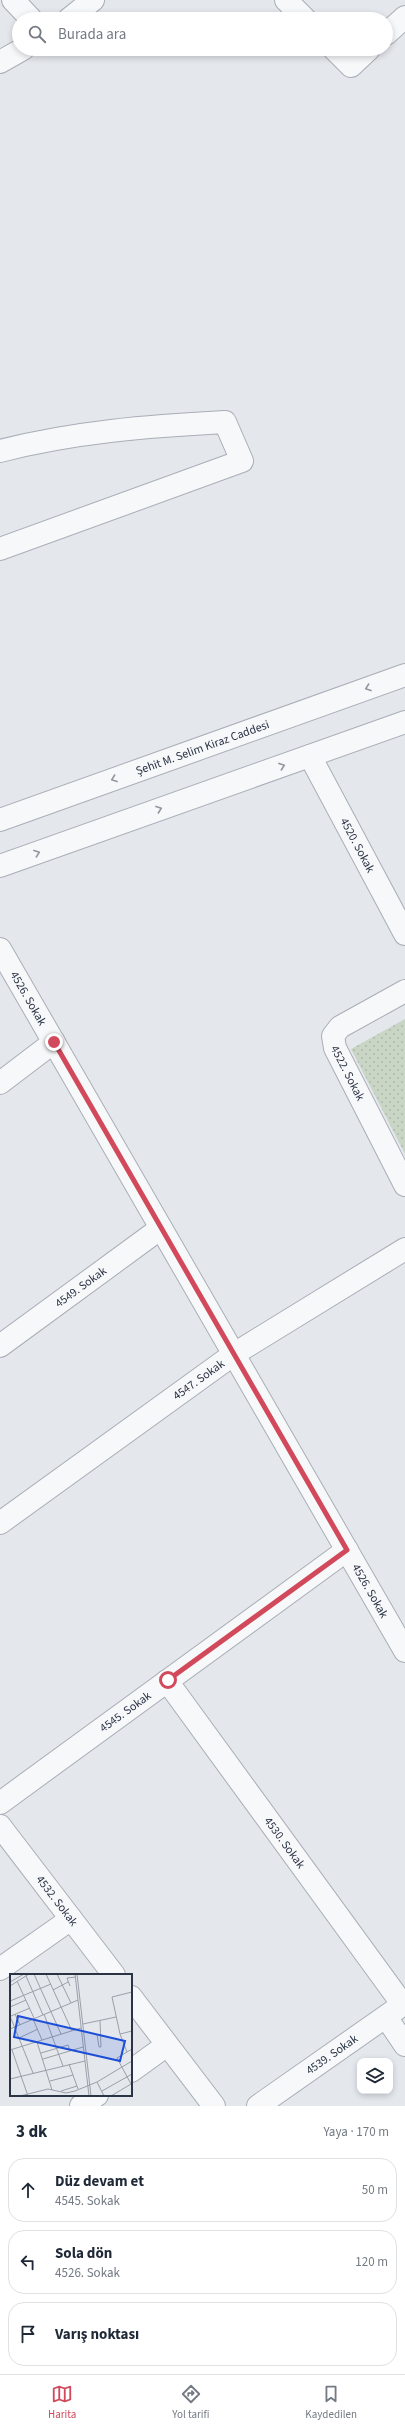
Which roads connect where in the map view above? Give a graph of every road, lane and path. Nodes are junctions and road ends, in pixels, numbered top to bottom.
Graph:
1 (13, 0) edge
2 (93, 0) edge
3 (286, 0) edge
4 (24, 12) edge
5 (77, 12) edge
6 (298, 12) edge
7 (405, 17) edge
8 (393, 28) edge
9 (12, 55) edge
10 (341, 56) edge
11 (362, 56) edge
12 (0, 62) edge
13 (0, 451) edge
14 (0, 549) edge
15 (405, 675) edge
16 (405, 722) edge
17 (310, 756) junction
18 (0, 820) edge
19 (0, 866) edge
20 (405, 934) edge
21 (0, 949) edge
22 (405, 991) edge
23 (54, 1042) junction
24 (0, 1082) edge
25 (405, 1185) edge
26 (161, 1228) junction
27 (405, 1249) edge
28 (0, 1346) edge
29 (234, 1354) junction
30 (0, 1523) edge
31 (347, 1550) junction
32 (404, 1648) edge
33 (168, 1680) junction
34 (0, 1803) edge
35 (0, 1826) edge
36 (71, 1919) junction
37 (0, 1969) edge
38 (113, 1974) edge
39 (132, 1998) edge
40 (398, 2008) edge
41 (167, 2045) junction
42 (405, 2045) edge
43 (132, 2070) edge
44 (96, 2096) edge
45 (81, 2106) edge
46 (214, 2106) edge
47 (258, 2106) edge

1 - 4 street
2 - 5 street
3 - 6 street
7 - 8 street
9 - 12 street
10 - 11 street
13 - 14 street
15 -> 18 street, Şehit M. Selim Kiraz Caddesi
16 - 17 street
19 -> 17 street
17 - 20 street, 4520. Sokak
21 - 23 street, 4526. Sokak
22 - 25 street, 4522. Sokak
23 - 24 street
23 - 26 street, 4526. Sokak
26 - 28 street, 4549. Sokak
26 - 29 street, 4526. Sokak
27 - 29 street, 4547. Sokak
29 - 30 street, 4547. Sokak
29 - 31 street, 4526. Sokak
31 - 32 street, 4526. Sokak
31 - 33 street, 4545. Sokak
33 - 34 street, 4545. Sokak
33 - 40 street, 4530. Sokak
35 - 36 street, 4532. Sokak
36 - 37 street
36 - 38 street, 4532. Sokak
39 - 41 street
40 - 42 street, 4530. Sokak
40 - 47 street, 4539. Sokak
41 - 43 street
41 - 46 street
44 - 45 street

